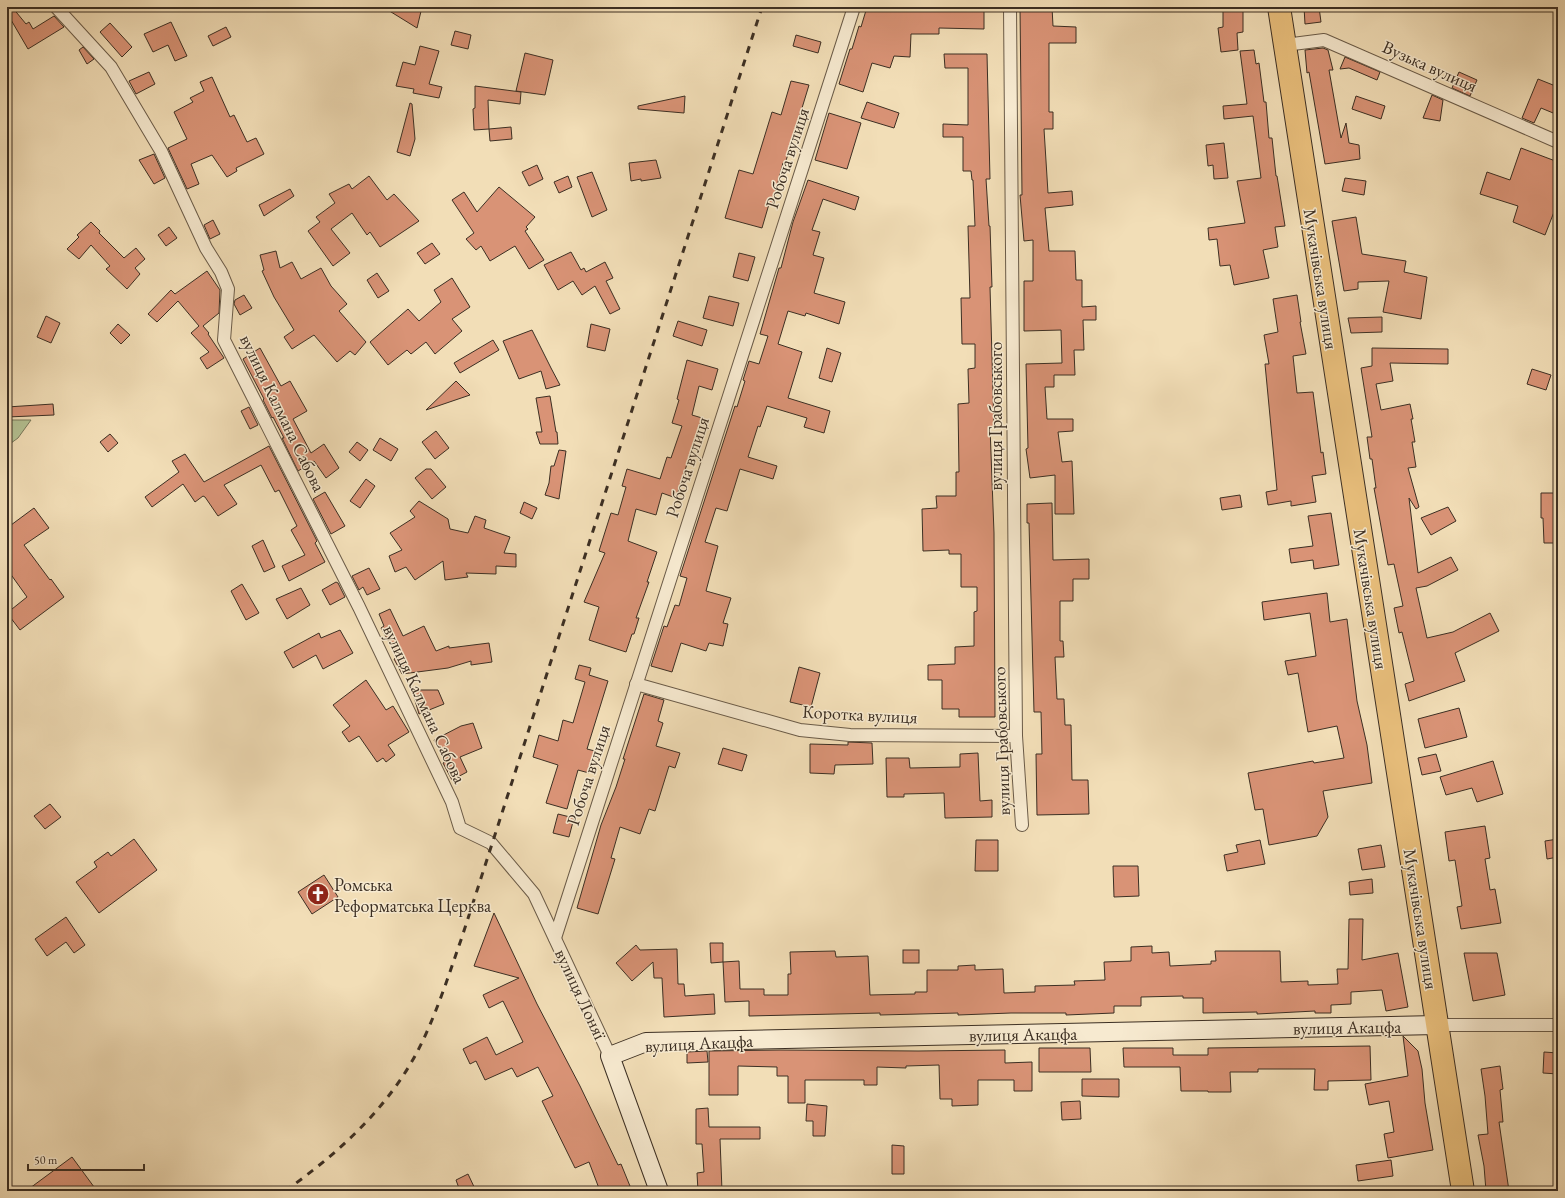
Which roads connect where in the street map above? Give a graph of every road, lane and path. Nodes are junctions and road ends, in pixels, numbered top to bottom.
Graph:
1 (56, 7) edge
2 (854, 7) edge
3 (1010, 7) edge
4 (1279, 7) edge
5 (1285, 45) junction
6 (1558, 142) edge
7 (636, 684) junction
8 (1016, 736) junction
9 (1022, 825) dead end
10 (460, 828) joint
11 (555, 938) junction
12 (1438, 1025) junction
13 (1558, 1025) edge
14 (610, 1056) junction
15 (659, 1191) edge
16 (1463, 1191) edge

1 - 10 street, вулиця Калмана Сабова
2 - 7 street, Робоча вулиця
3 - 8 street, вулиця Грабовського
4 - 5 highway, Мукачівська вулиця
5 - 6 street, Вузька вулиця
5 - 12 highway, Мукачівська вулиця
7 - 8 street, Коротка вулиця
7 - 11 street, Робоча вулиця
8 - 9 street, вулиця Грабовського
10 - 11 street, вулиця Лоняї
11 - 14 street, вулиця Лоняї
12 - 13 street
12 - 14 street, вулиця Акацфа
12 - 16 highway, Мукачівська вулиця
14 - 15 street, вулиця Лоняї

